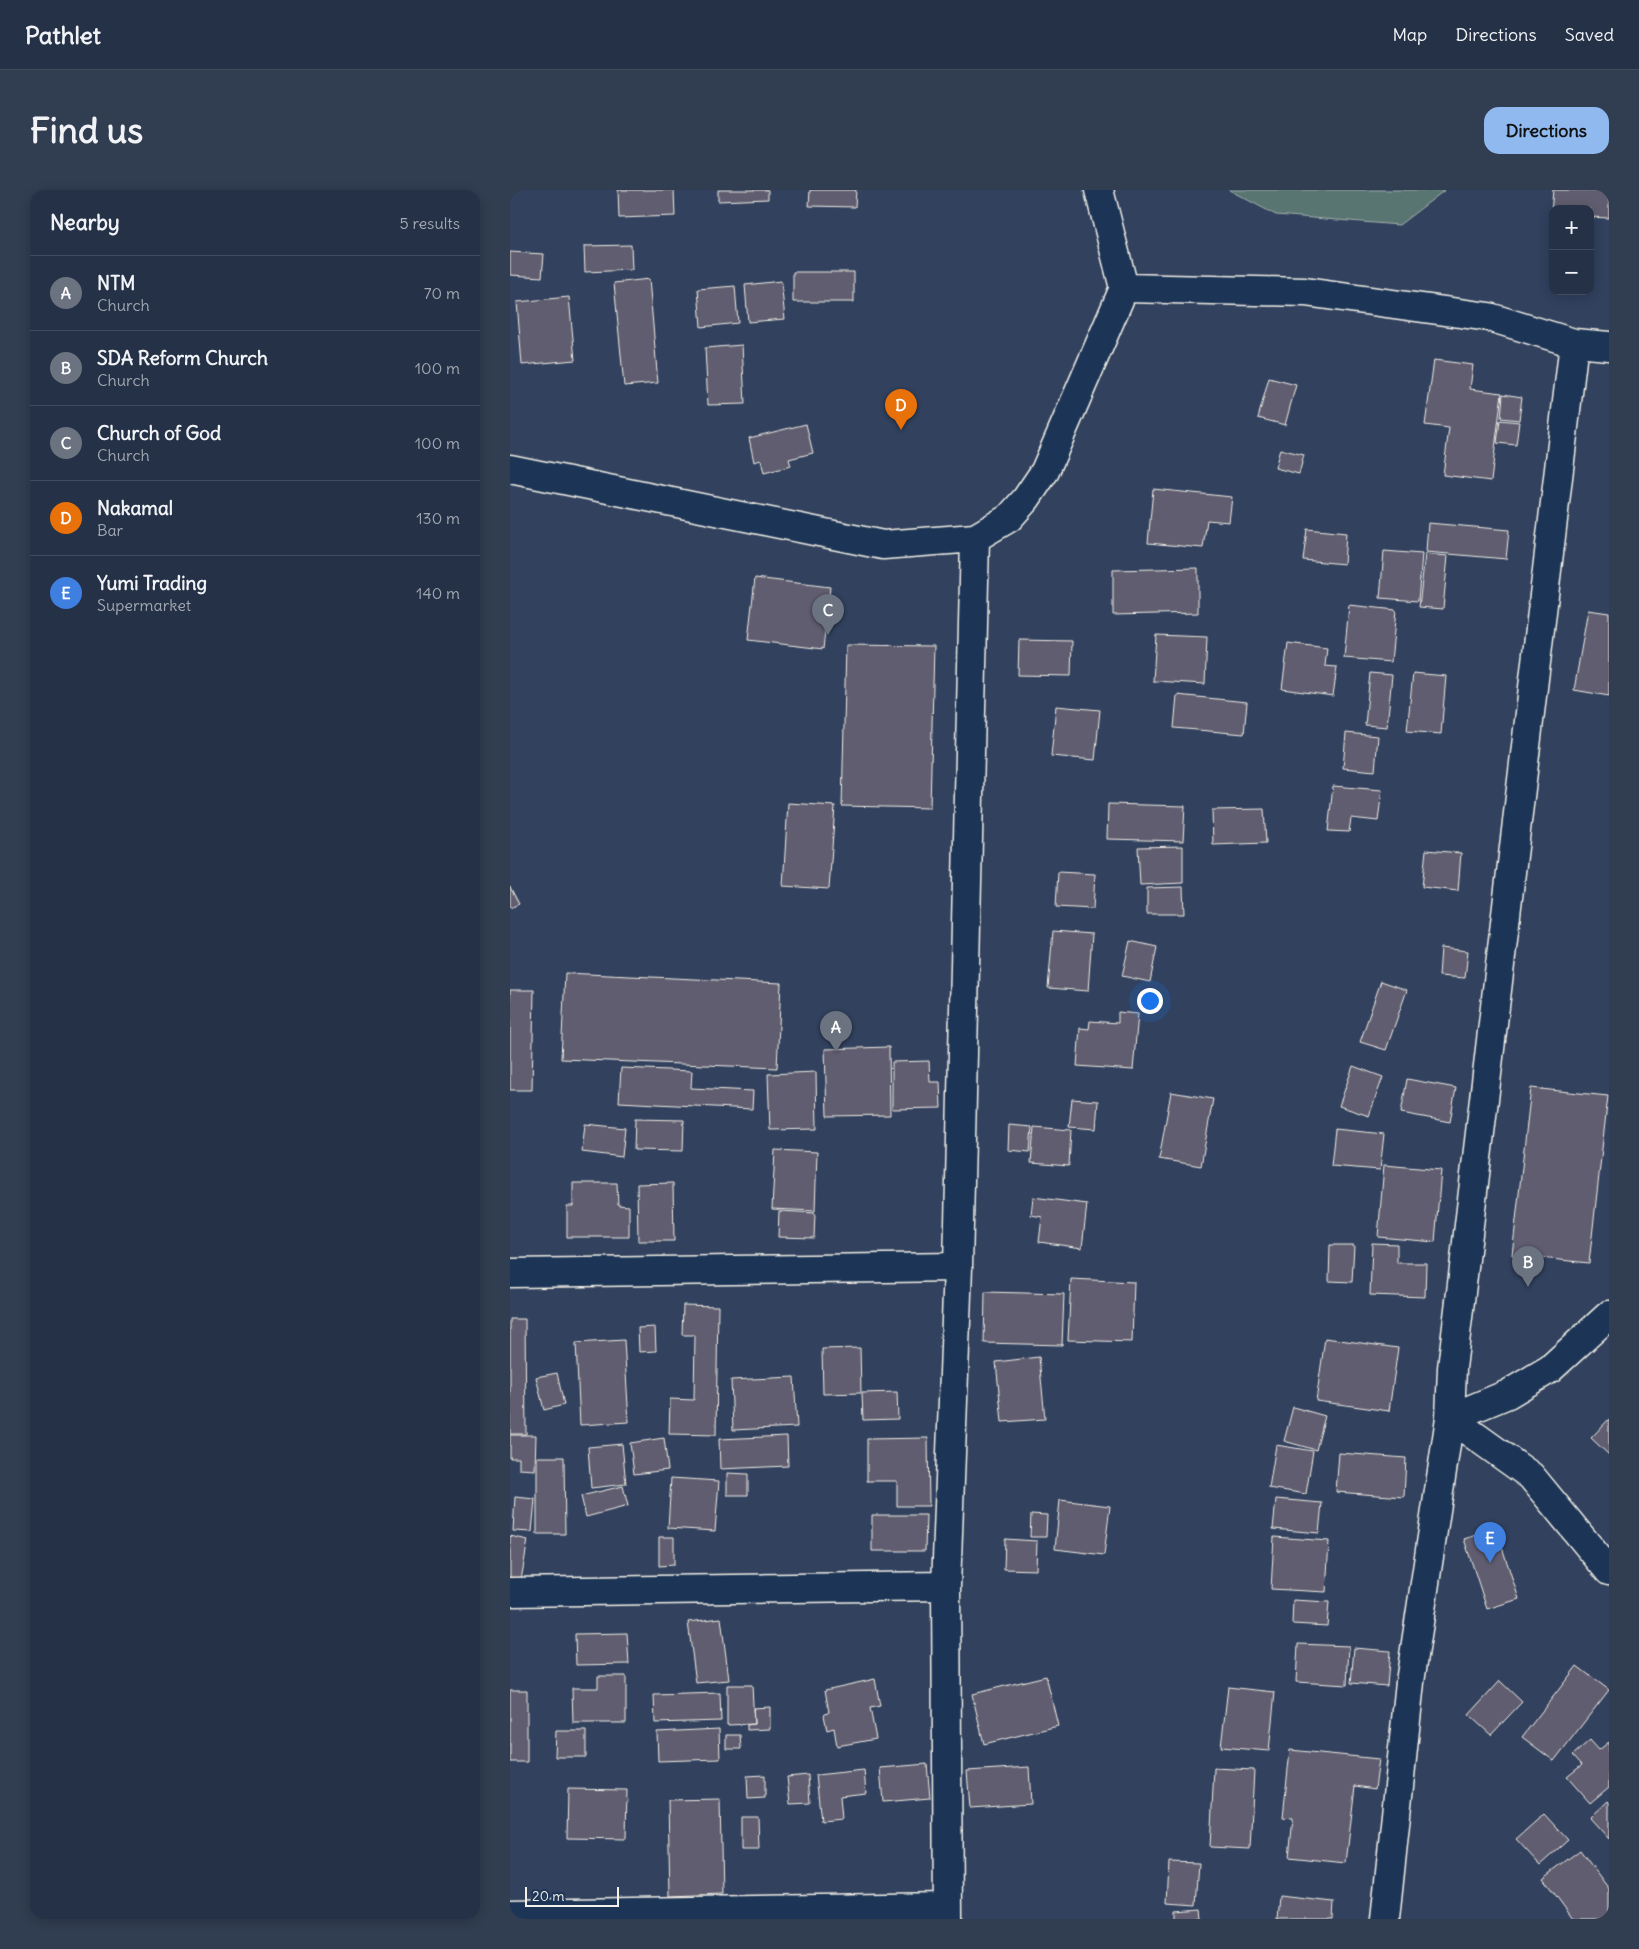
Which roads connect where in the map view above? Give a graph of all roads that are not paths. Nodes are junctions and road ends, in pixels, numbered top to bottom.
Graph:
1 (1099, 190) edge
2 (1124, 288) junction
3 (1574, 344) junction
4 (1609, 346) edge
5 (510, 469) edge
6 (975, 538) junction
7 (958, 1267) junction
8 (510, 1274) edge
9 (1609, 1315) edge
10 (1450, 1418) junction
11 (1609, 1571) edge
12 (946, 1586) junction
13 (510, 1592) edge
14 (948, 1913) edge
15 (510, 1914) edge
16 (1385, 1919) edge

1 - 2 street
2 - 3 street
2 - 6 street
3 - 4 street
3 - 10 street
5 - 6 street
6 - 7 street
7 - 8 street
7 - 12 street
9 - 10 street
10 - 11 street
10 - 16 street
12 - 13 street
12 - 14 street
14 - 15 street

